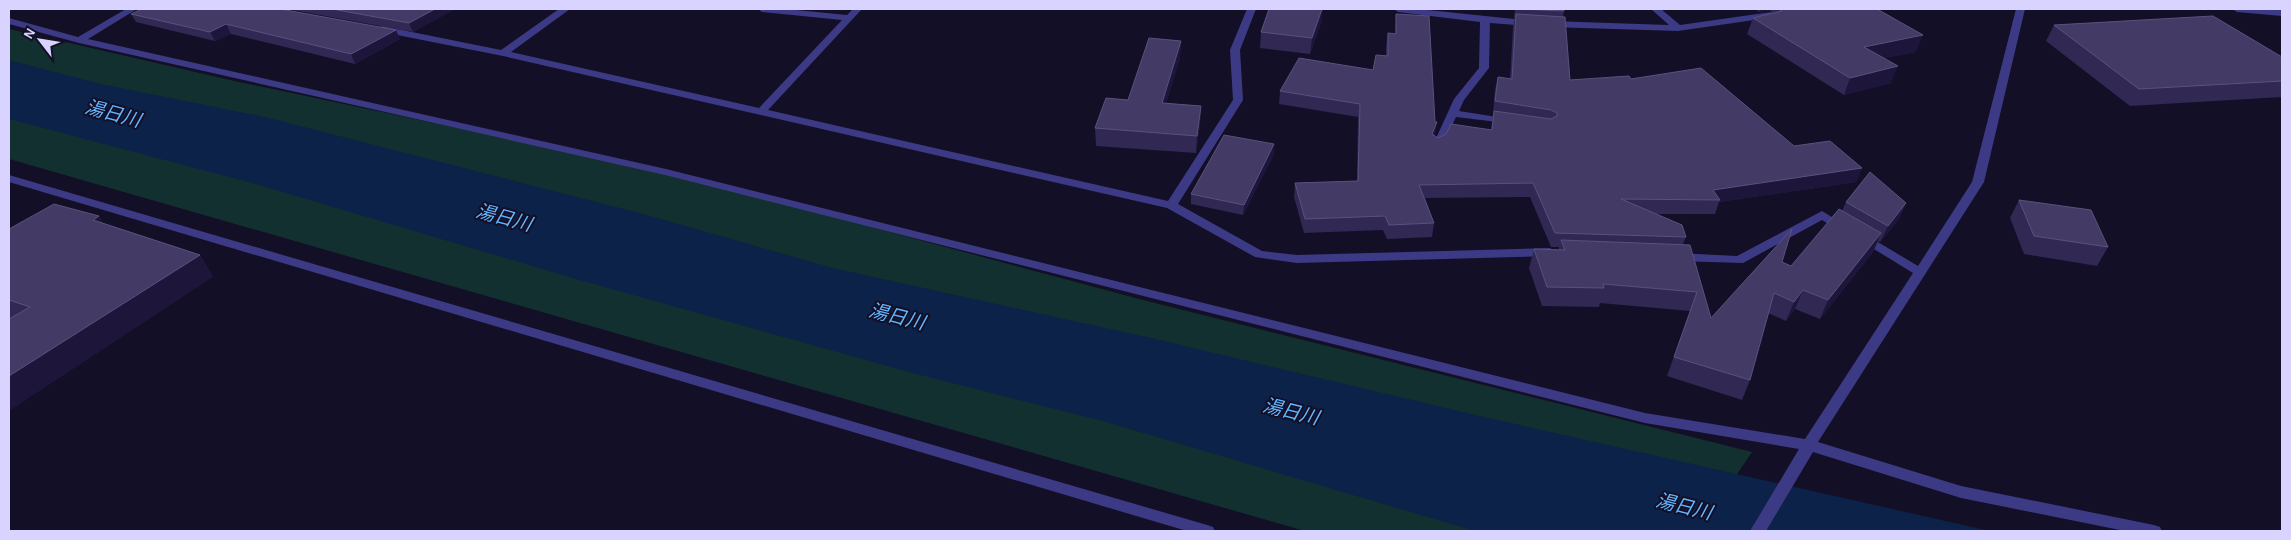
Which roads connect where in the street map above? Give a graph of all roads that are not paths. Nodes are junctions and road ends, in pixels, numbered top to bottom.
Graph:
1 (132, 9) edge
2 (565, 9) edge
3 (762, 9) edge
4 (858, 9) edge
5 (1252, 9) edge
6 (1398, 9) edge
7 (1656, 9) edge
8 (1809, 9) edge
9 (2020, 9) edge
10 (2237, 9) edge
11 (2282, 13) edge
12 (849, 18) junction
13 (1484, 20) junction
14 (9, 21) edge
15 (374, 28) edge
16 (1678, 28) junction
17 (79, 40) junction
18 (503, 53) junction
19 (760, 113) junction
20 (1453, 113) junction
21 (1519, 124) edge
22 (1438, 147) edge
23 (9, 178) edge
24 (1171, 205) junction
25 (1558, 252) edge
26 (1663, 256) edge
27 (1920, 272) junction
28 (1809, 445) junction
29 (1207, 531) edge
30 (1758, 531) edge
31 (2154, 531) edge

1 - 17 street
2 - 18 street
3 - 12 street
4 - 12 street
5 - 24 street
6 - 13 street
7 - 16 street
8 - 16 street
9 - 27 street
10 - 11 street
12 - 19 street
13 - 16 street
13 - 20 street
14 - 17 street
15 - 18 street
17 - 28 street
18 - 19 street
19 - 24 street
20 - 21 street
20 - 22 street
23 - 29 street
24 - 25 street
26 - 27 street
27 - 28 street
28 - 30 street
28 - 31 street

